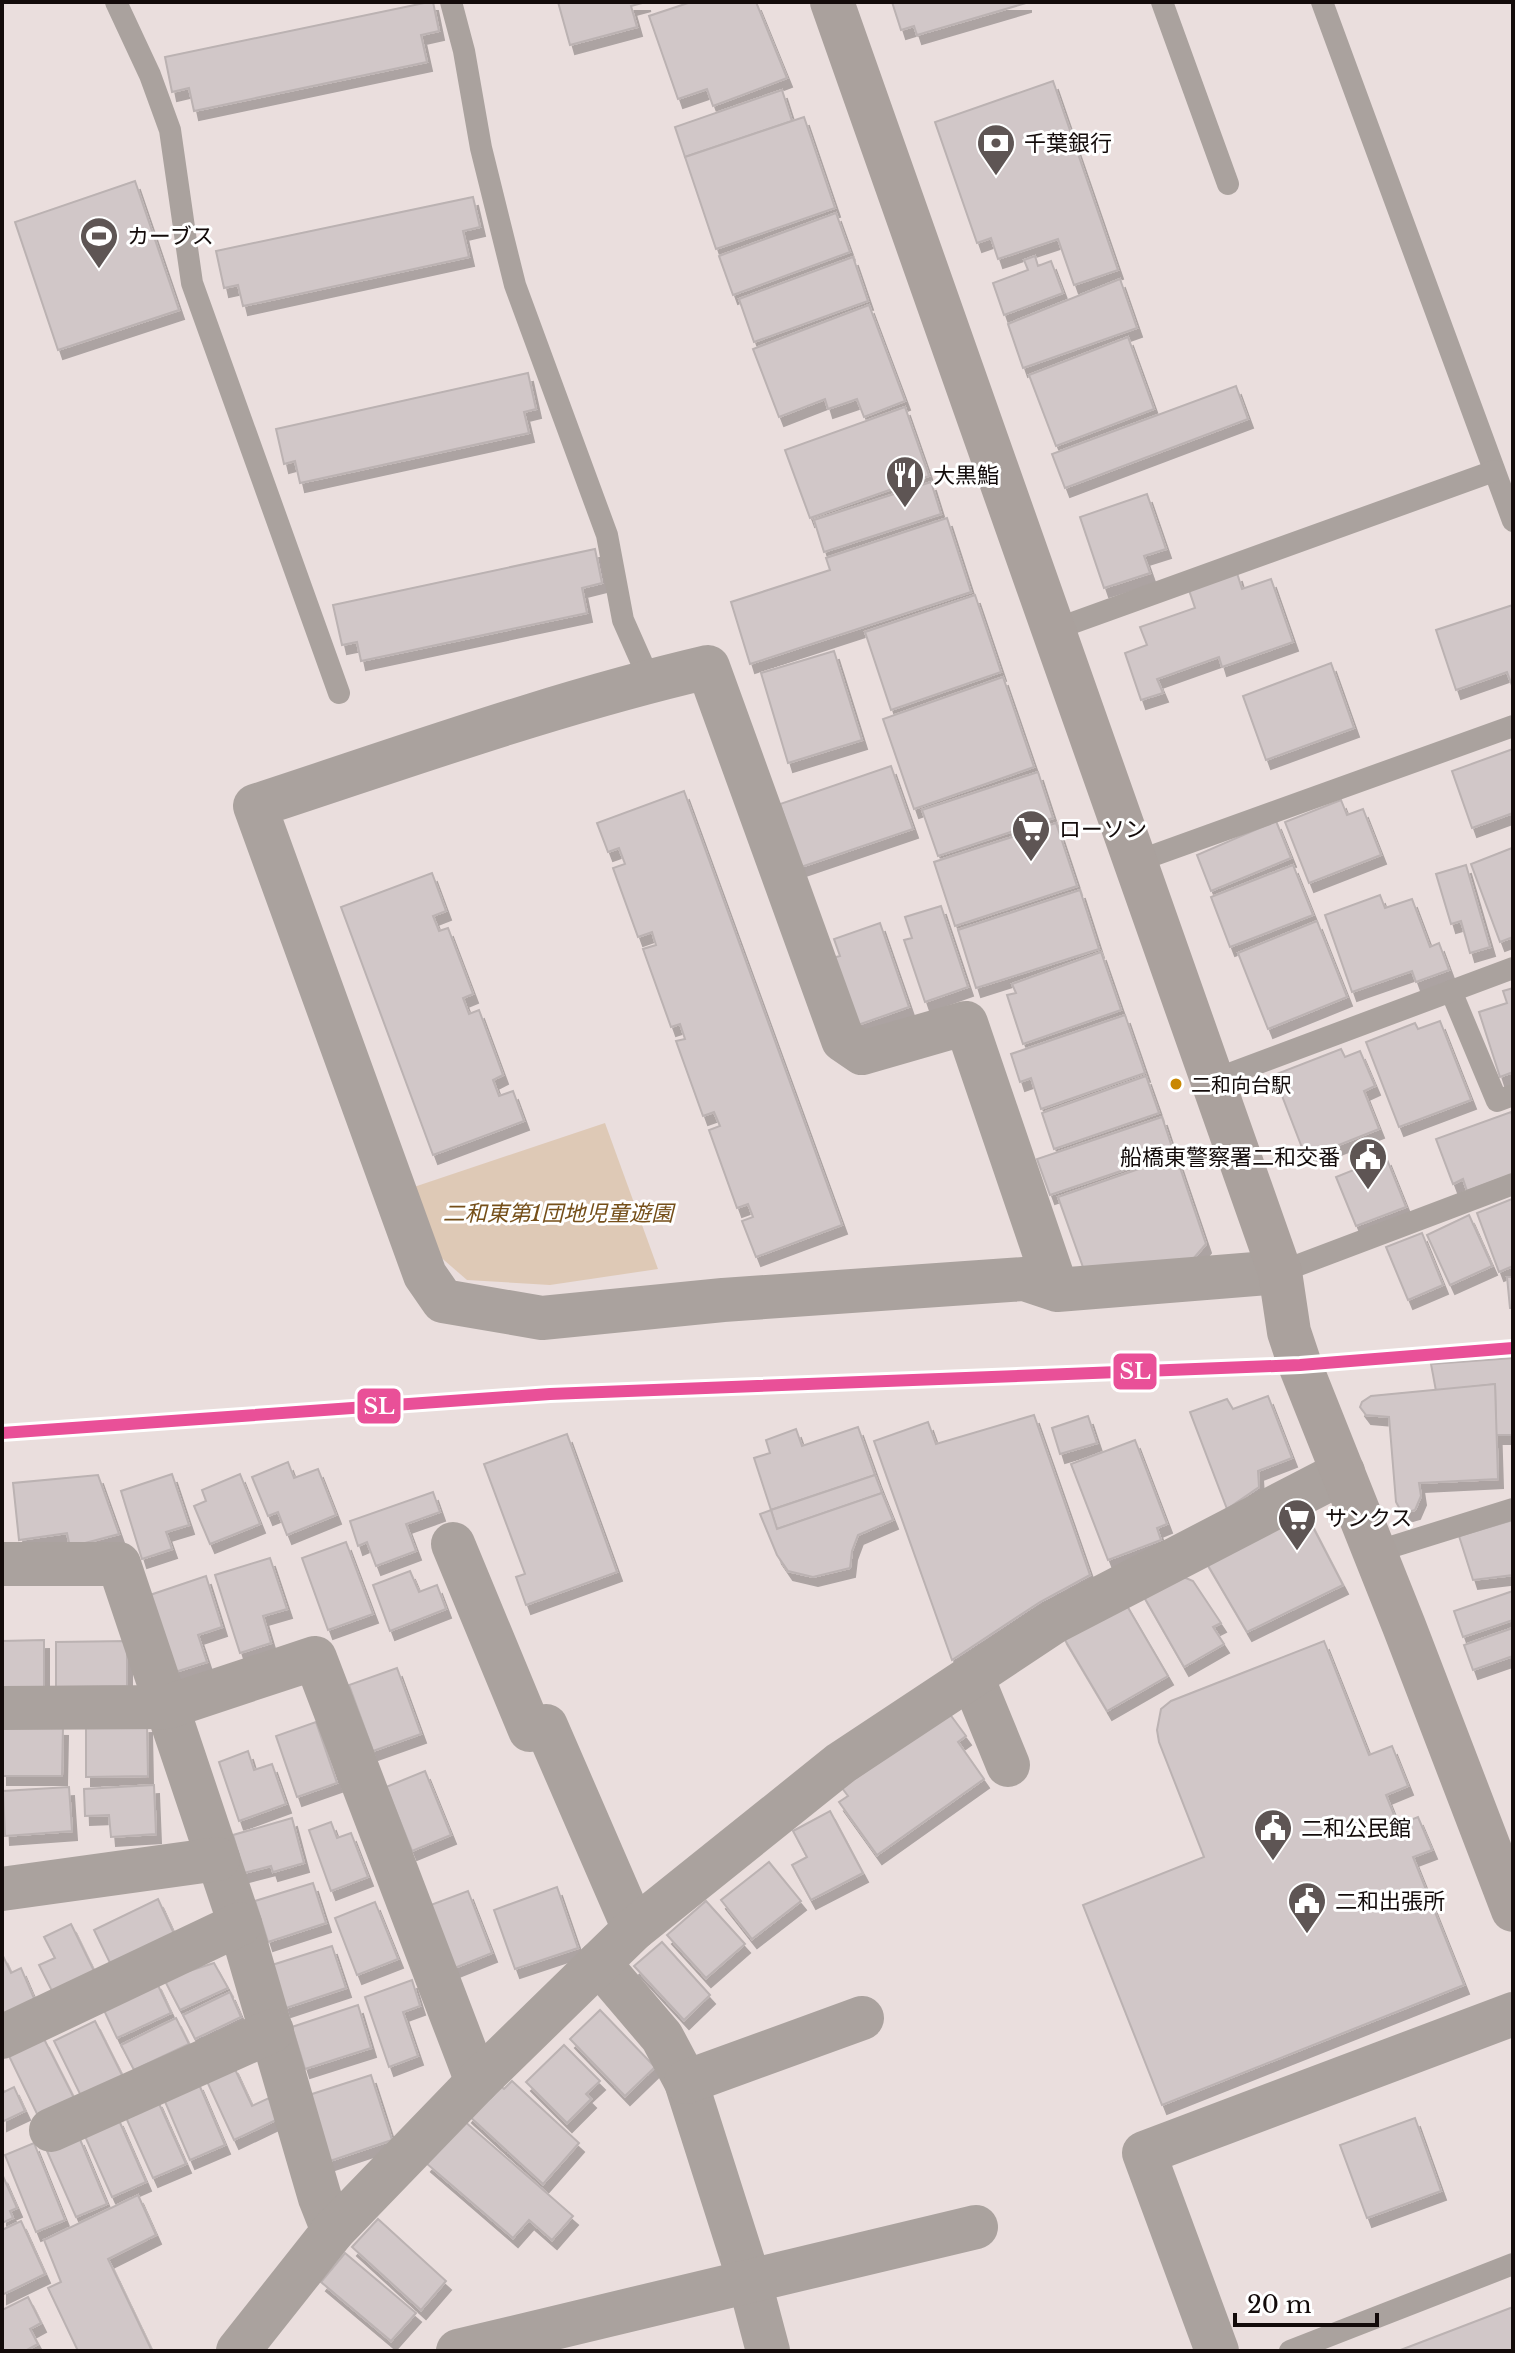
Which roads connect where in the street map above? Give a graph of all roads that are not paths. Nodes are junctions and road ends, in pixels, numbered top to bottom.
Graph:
1 (116, 2) edge
2 (451, 2) edge
3 (832, 2) edge
4 (1162, 2) edge
5 (1322, 2) edge
6 (1228, 184) dead end
7 (1494, 471) junction
8 (1513, 521) edge
9 (1053, 630) junction
10 (650, 681) junction
11 (339, 693) dead end
12 (1513, 726) edge
13 (1135, 862) junction
14 (1513, 968) edge
15 (1451, 991) junction
16 (1213, 1080) junction
17 (1513, 1095) edge
18 (1513, 1184) edge
19 (1280, 1272) junction
20 (1057, 1290) junction
21 (1343, 1472) junction
22 (1513, 1509) edge
23 (453, 1544) dead end
24 (1375, 1552) junction
25 (2, 1564) edge
26 (972, 1677) junction
27 (167, 1707) junction
28 (2, 1708) edge
29 (1008, 1765) dead end
30 (218, 1859) junction
31 (2, 1889) edge
32 (1513, 1910) edge
33 (240, 1924) junction
34 (634, 1929) junction
35 (599, 1963) junction
36 (1513, 2014) edge
37 (862, 2018) dead end
38 (272, 2031) junction
39 (2, 2037) edge
40 (477, 2082) junction
41 (686, 2082) junction
42 (51, 2130) dead end
43 (976, 2227) dead end
44 (333, 2231) junction
45 (1513, 2264) edge
46 (750, 2283) junction
47 (238, 2351) edge
48 (458, 2351) edge
49 (768, 2351) edge
50 (1215, 2351) edge
51 (1290, 2351) edge

1 - 11 lane
2 - 10 lane
3 - 9 street
4 - 6 lane
5 - 7 lane
7 - 8 lane
7 - 9 lane
9 - 13 street
10 - 20 street
10 - 20 street
12 - 13 lane
13 - 16 street
14 - 15 lane
15 - 16 lane
15 - 17 lane
16 - 19 street
18 - 19 lane
19 - 20 street
19 - 21 street
21 - 24 street
21 - 26 street
22 - 24 lane
23 - 34 street
24 - 32 street
25 - 27 street
26 - 29 street
26 - 34 street
27 - 28 street
27 - 30 street
27 - 40 street
30 - 31 street
30 - 33 street
33 - 38 street
33 - 39 street
34 - 35 street
35 - 40 street
35 - 41 street
36 - 50 street
37 - 41 street
38 - 42 street
38 - 44 street
40 - 44 street
41 - 46 street
43 - 46 street
44 - 47 street
45 - 51 lane
46 - 48 street
46 - 49 street

